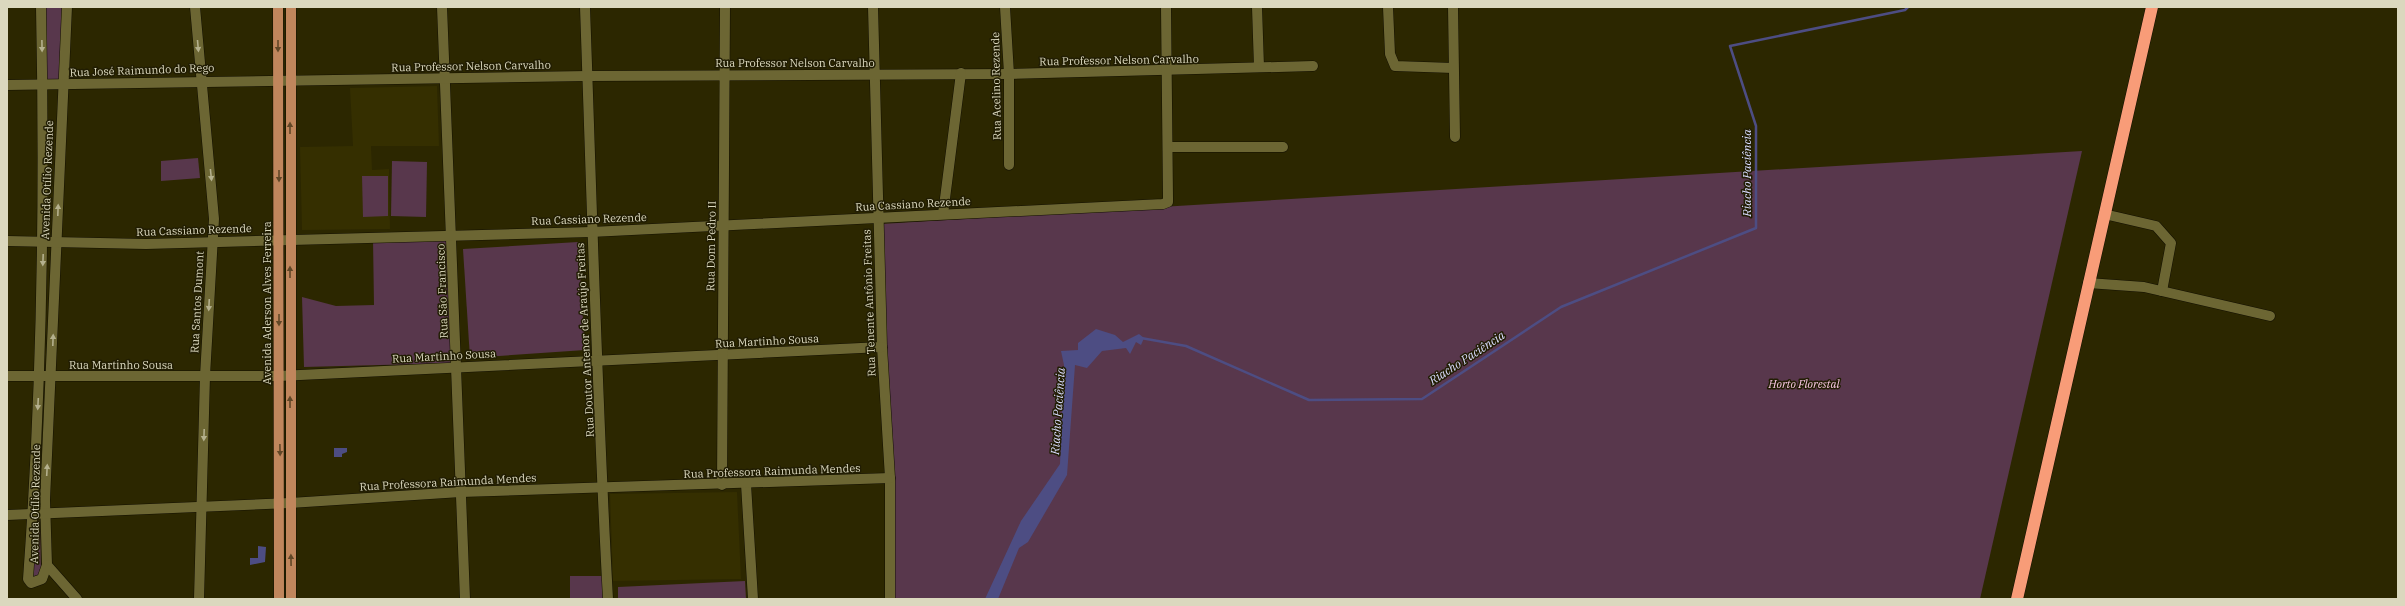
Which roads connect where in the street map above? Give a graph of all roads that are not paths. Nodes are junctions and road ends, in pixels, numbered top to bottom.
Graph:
1 (41, 7) edge
2 (67, 7) edge
3 (195, 7) edge
4 (278, 7) edge
5 (291, 7) edge
6 (442, 7) edge
7 (585, 7) edge
8 (725, 7) edge
9 (873, 7) edge
10 (1005, 7) edge
11 (1166, 7) edge
12 (1257, 7) edge
13 (1388, 7) edge
14 (1453, 7) edge
15 (2152, 7) edge
16 (1313, 66) dead end
17 (1259, 67) junction
18 (1453, 68) junction
19 (1167, 71) junction
20 (961, 73) junction
21 (876, 74) junction
22 (1009, 74) junction
23 (726, 75) junction
24 (588, 76) junction
25 (278, 79) junction
26 (447, 79) junction
27 (201, 80) junction
28 (290, 80) junction
29 (7, 85) edge
30 (43, 85) junction
31 (62, 85) junction
32 (1455, 137) dead end
33 (1168, 147) junction
34 (1283, 147) dead end
35 (1009, 165) dead end
36 (943, 214) junction
37 (2104, 214) junction
38 (878, 218) junction
39 (723, 225) junction
40 (592, 232) junction
41 (452, 235) junction
42 (279, 240) junction
43 (290, 240) junction
44 (7, 241) edge
45 (212, 241) junction
46 (43, 242) junction
47 (57, 242) junction
48 (2088, 283) junction
49 (2162, 291) junction
50 (290, 297) junction
51 (279, 299) junction
52 (2270, 316) dead end
53 (882, 347) junction
54 (722, 355) junction
55 (599, 361) junction
56 (457, 368) junction
57 (291, 375) junction
58 (7, 376) edge
59 (205, 376) junction
60 (279, 376) junction
61 (39, 377) junction
62 (52, 377) junction
63 (890, 478) junction
64 (746, 484) junction
65 (722, 485) junction
66 (603, 488) junction
67 (461, 492) junction
68 (285, 503) junction
69 (202, 506) junction
70 (33, 514) junction
71 (45, 514) junction
72 (7, 515) edge
73 (47, 565) junction
74 (77, 599) edge
75 (199, 599) edge
76 (279, 599) edge
77 (291, 599) edge
78 (465, 599) edge
79 (608, 599) edge
80 (753, 599) edge
81 (890, 599) edge
82 (2017, 599) edge

1 -> 30 street, Avenida Otílio Rezende
2 - 31 street, Avenida Otílio Rezende
3 -> 27 street, Rua Santos Dumont
4 -> 25 main road, Avenida Aderson Alves Ferreira
5 - 28 main road, Avenida Aderson Alves Ferreira
6 - 26 street, Rua São Francisco
7 - 24 street, Rua Doutor Antenor de Araújo Freitas
8 - 23 street, Rua Dom Pedro II
9 - 21 street, Rua Tenente Antônio Freitas
10 - 22 street, Rua Acelino Rezende
11 - 19 street
12 - 17 street
13 - 18 street
14 - 18 street
15 - 37 highway
16 - 17 street, Rua Professor Nelson Carvalho
17 - 19 street, Rua Professor Nelson Carvalho
18 - 32 street
19 - 22 street, Rua Professor Nelson Carvalho
19 - 33 street
20 - 21 street, Rua Professor Nelson Carvalho
20 - 22 street, Rua Professor Nelson Carvalho
20 - 36 street
21 - 23 street, Rua Professor Nelson Carvalho
21 - 38 street, Rua Tenente Antônio Freitas
22 - 35 street, Rua Acelino Rezende
23 - 24 street, Rua Professor Nelson Carvalho
23 - 39 street, Rua Dom Pedro II
24 - 26 street, Rua Professor Nelson Carvalho
24 - 40 street, Rua Doutor Antenor de Araújo Freitas
25 - 27 street, Rua José Raimundo do Rego
25 - 28 street, Rua Professor Nelson Carvalho
25 -> 42 main road, Avenida Aderson Alves Ferreira
26 - 28 street, Rua Professor Nelson Carvalho
26 - 41 street, Rua São Francisco
27 - 31 street, Rua José Raimundo do Rego
27 -> 45 street, Rua Santos Dumont
43 -> 28 main road, Avenida Aderson Alves Ferreira
29 - 30 street, Rua José Raimundo do Rego
30 - 31 street, Rua José Raimundo do Rego
30 - 46 street, Avenida Otílio Rezende
47 -> 31 street, Avenida Otílio Rezende
33 - 34 street
33 - 36 street, Rua Cassiano Rezende
36 - 38 street, Rua Cassiano Rezende
37 - 48 highway
37 - 49 street
38 - 39 street, Rua Cassiano Rezende
38 - 53 street, Rua Tenente Antônio Freitas
39 - 40 street, Rua Cassiano Rezende
39 - 54 street, Rua Dom Pedro II
40 - 41 street, Rua Cassiano Rezende
40 - 55 street, Rua Doutor Antenor de Araújo Freitas
41 - 43 street, Rua Cassiano Rezende
41 - 56 street, Rua São Francisco
42 - 43 street, Rua Cassiano Rezende
42 - 45 street, Rua Cassiano Rezende
42 - 51 main road, Avenida Aderson Alves Ferreira
50 -> 43 main road, Avenida Aderson Alves Ferreira
44 - 46 street, Rua Cassiano Rezende
45 - 47 street, Rua Cassiano Rezende
45 -> 59 street, Rua Santos Dumont
46 - 47 street, Rua Cassiano Rezende
46 -> 61 street, Avenida Otílio Rezende
62 -> 47 street, Avenida Otílio Rezende
48 - 49 street
48 - 82 highway
49 - 52 street
50 - 51 main road
50 - 57 main road, Avenida Aderson Alves Ferreira
51 -> 60 main road, Avenida Aderson Alves Ferreira
53 - 54 street, Rua Martinho Sousa
53 - 63 street, Rua Tenente Antônio Freitas
54 - 55 street, Rua Martinho Sousa
54 - 65 street, Rua Dom Pedro II
55 - 56 street, Rua Martinho Sousa
55 - 66 street, Rua Doutor Antenor de Araújo Freitas
56 - 57 street, Rua Martinho Sousa
56 - 67 street, Rua São Francisco
57 - 60 street, Rua Martinho Sousa
68 -> 57 main road, Avenida Aderson Alves Ferreira
58 - 61 street, Rua Martinho Sousa
59 - 60 street, Rua Martinho Sousa
59 - 62 street, Rua Martinho Sousa
59 -> 69 street, Rua Santos Dumont
60 -> 68 main road, Avenida Aderson Alves Ferreira
61 - 62 street, Rua Martinho Sousa
61 -> 70 street, Avenida Otílio Rezende
71 -> 62 street, Avenida Otílio Rezende
63 - 64 street, Rua Professora Raimunda Mendes
63 - 81 street, Rua Tenente Antônio Freitas
64 - 65 street, Rua Professora Raimunda Mendes
64 - 80 street
65 - 66 street, Rua Professora Raimunda Mendes
66 - 67 street, Rua Professora Raimunda Mendes
66 - 79 street, Rua Doutor Antenor de Araújo Freitas
67 - 68 street, Rua Professora Raimunda Mendes
67 - 78 street, Rua São Francisco
68 - 69 street, Rua Professora Raimunda Mendes
68 - 76 main road, Avenida Aderson Alves Ferreira
77 -> 68 main road, Avenida Aderson Alves Ferreira
69 - 71 street, Rua Professora Raimunda Mendes
69 - 75 street, Rua Santos Dumont
70 - 71 street, Rua Professora Raimunda Mendes
70 - 72 street, Rua Professora Raimunda Mendes
70 - 73 street, Avenida Otílio Rezende
71 - 73 street, Avenida Otílio Rezende
73 - 74 street

